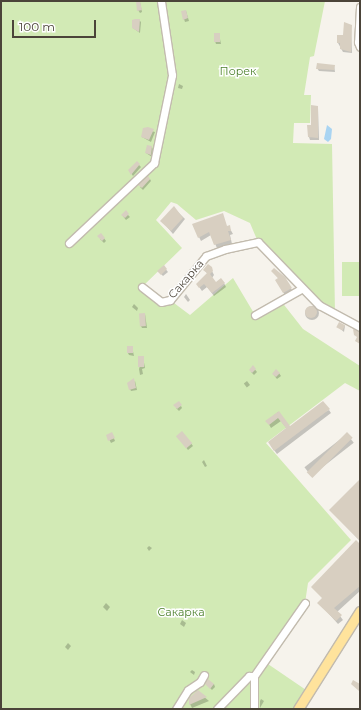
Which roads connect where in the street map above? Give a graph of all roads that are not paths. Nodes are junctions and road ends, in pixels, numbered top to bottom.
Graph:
1 (161, 1) edge
2 (360, 7) edge
3 (360, 47) edge
4 (69, 243) dead end
5 (142, 287) dead end
6 (301, 289) junction
7 (255, 316) dead end
8 (360, 327) edge
9 (305, 603) dead end
10 (360, 611) edge
11 (204, 675) dead end
12 (254, 676) junction
13 (176, 709) edge
14 (217, 709) edge
15 (254, 709) edge
16 (298, 709) edge

1 - 4 street
2 - 3 street
5 - 6 street, Сакарка
6 - 7 street
6 - 8 street
9 - 12 street
10 - 16 main road
11 - 13 street
12 - 14 street
12 - 15 street

